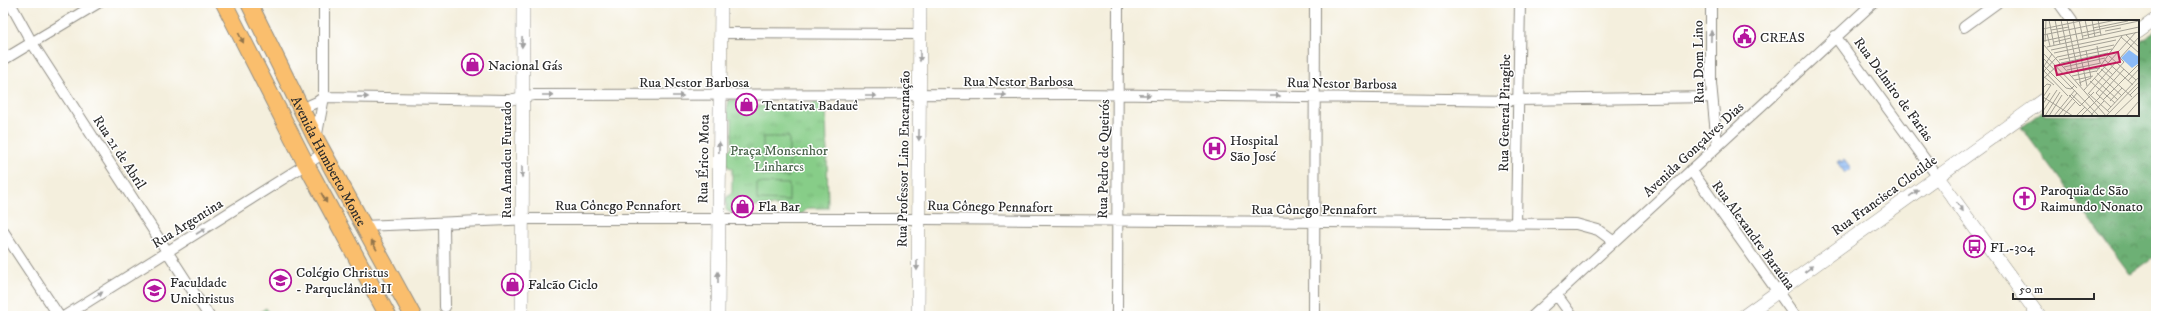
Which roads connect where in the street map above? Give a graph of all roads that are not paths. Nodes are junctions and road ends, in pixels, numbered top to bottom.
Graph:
1 (10, 3) edge
2 (98, 3) edge
3 (224, 3) edge
4 (249, 3) edge
5 (324, 3) edge
6 (523, 3) edge
7 (721, 3) edge
8 (920, 3) edge
9 (1118, 3) edge
10 (1315, 3) edge
11 (1520, 3) edge
12 (1711, 3) edge
13 (1873, 3) edge
14 (1997, 3) edge
15 (2058, 3) edge
16 (2156, 19) edge
17 (2071, 20) edge
18 (1964, 26) dead end
19 (2139, 31) edge
20 (721, 33) junction
21 (920, 34) junction
22 (1835, 36) junction
23 (32, 43) junction
24 (3, 60) edge
25 (1117, 95) junction
26 (720, 96) junction
27 (920, 96) junction
28 (324, 97) junction
29 (1315, 97) junction
30 (1712, 97) junction
31 (522, 98) junction
32 (1519, 100) junction
33 (2043, 101) edge
34 (300, 109) junction
35 (316, 139) junction
36 (1718, 145) junction
37 (324, 153) junction
38 (306, 164) junction
39 (1691, 170) junction
40 (1937, 176) junction
41 (522, 219) junction
42 (718, 219) junction
43 (917, 219) junction
44 (1116, 221) junction
45 (1314, 222) junction
46 (444, 223) junction
47 (1516, 224) junction
48 (363, 226) junction
49 (3, 231) edge
50 (1613, 241) junction
51 (168, 252) junction
52 (1777, 292) junction
53 (1556, 294) junction
54 (445, 307) dead end
55 (59, 316) edge
56 (65, 316) edge
57 (209, 316) edge
58 (388, 316) edge
59 (413, 316) edge
60 (522, 316) edge
61 (718, 316) edge
62 (918, 316) edge
63 (1117, 316) edge
64 (1314, 316) edge
65 (1533, 316) edge
66 (1572, 316) edge
67 (1744, 316) edge
68 (1795, 316) edge
69 (2040, 316) edge

1 - 23 street, Rua 21 de Abril
2 - 23 street
3 -> 38 main road, Avenida Humberto Monte
4 - 34 main road, Avenida Humberto Monte
5 - 28 street
6 -> 31 street, Rua Amadeu Furtado
7 - 20 street, Rua Érico Mota
8 - 21 street, Rua Professor Lino Encarnação
9 - 25 street, Rua Pedro de Queirós
10 - 29 street
11 - 32 street, Rua General Piragibe
30 -> 12 street, Rua Dom Lino
13 - 22 street, Avenida Gonçalves Dias
14 - 18 street
15 - 17 street
16 - 19 street
20 - 21 street
20 - 26 street, Rua Érico Mota
21 -> 27 street, Rua Professor Lino Encarnação
22 - 36 street, Avenida Gonçalves Dias
22 - 40 street, Rua Delmiro de Farias
23 - 24 street
23 - 51 street, Rua 21 de Abril
27 -> 25 street, Rua Nestor Barbosa
25 -> 29 street, Rua Nestor Barbosa
25 - 44 street, Rua Pedro de Queirós
26 -> 27 street, Rua Nestor Barbosa
31 -> 26 street, Rua Nestor Barbosa
42 -> 26 street, Rua Érico Mota
27 -> 43 street, Rua Professor Lino Encarnação
28 -> 31 street, Rua Nestor Barbosa
28 - 34 street, Rua Nestor Barbosa
28 - 35 street
29 - 32 street, Rua Nestor Barbosa
29 - 45 street
30 - 32 street, Rua Nestor Barbosa
30 - 36 street, Rua Dom Lino
31 -> 41 street, Rua Amadeu Furtado
32 - 47 street, Rua General Piragibe
33 - 40 street, Rua Francisca Clotilde
34 - 35 main road, Avenida Humberto Monte
35 - 37 main road, Avenida Humberto Monte
36 - 39 street, Avenida Gonçalves Dias
37 - 38 street, Rua Argentina
37 - 48 main road, Avenida Humberto Monte
51 -> 38 street, Rua Argentina
38 -> 58 main road, Avenida Humberto Monte
39 - 50 street, Avenida Gonçalves Dias
39 - 52 street, Rua Alexandre Baraúna
52 -> 40 street, Rua Francisca Clotilde
40 -> 69 street, Rua Delmiro de Farias
41 - 42 street, Rua Cônego Pennafort
41 - 46 street, Rua Cônego Pennafort
41 - 60 street, Rua Amadeu Furtado
42 - 43 street, Rua Cônego Pennafort
61 -> 42 street, Rua Érico Mota
43 - 44 street, Rua Cônego Pennafort
43 -> 62 street, Rua Professor Lino Encarnação
44 - 45 street, Rua Cônego Pennafort
44 - 63 street, Rua Pedro de Queirós
45 - 47 street, Rua Cônego Pennafort
45 - 64 street
46 - 48 street, Rua Cônego Pennafort
46 - 54 street
47 - 50 street, Rua Cônego Pennafort
59 -> 48 main road, Avenida Humberto Monte
49 - 55 street
50 - 53 street, Avenida Gonçalves Dias
56 -> 51 street, Rua Argentina
51 - 57 street, Rua 21 de Abril
52 - 67 street, Rua Francisca Clotilde
52 - 68 street, Rua Alexandre Baraúna
53 - 65 street, Avenida Gonçalves Dias
53 - 66 street

